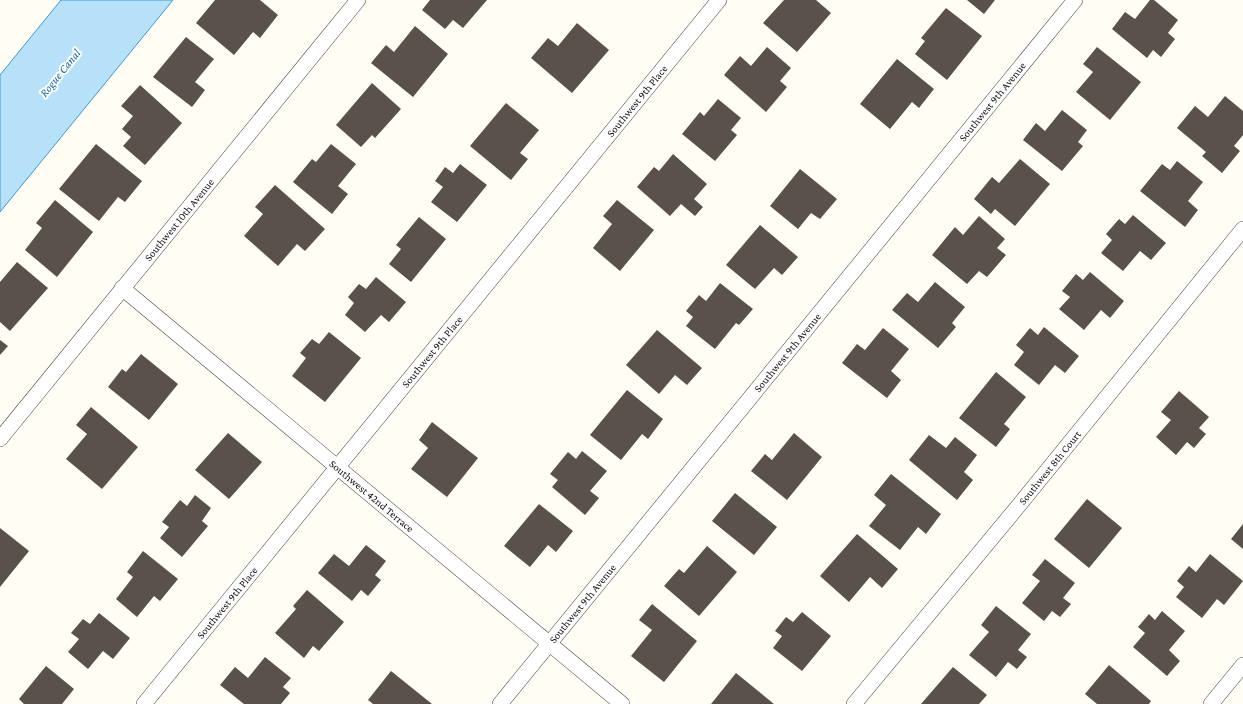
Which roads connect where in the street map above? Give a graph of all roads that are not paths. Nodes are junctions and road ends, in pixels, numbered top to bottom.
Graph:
1 (358, 0) edge
2 (719, 0) edge
3 (1075, 0) edge
4 (1243, 229) edge
5 (122, 288) junction
6 (0, 439) edge
7 (337, 467) junction
8 (549, 644) junction
9 (1243, 665) edge
10 (144, 704) edge
11 (500, 704) edge
12 (622, 704) edge
13 (854, 704) edge
14 (1211, 704) edge

1 - 5 street, Southwest 10th Avenue
2 - 7 street, Southwest 9th Place
3 - 8 street, Southwest 9th Avenue
4 - 13 street, Southwest 8th Court
5 - 6 street, Southwest 10th Avenue
5 - 7 street, Southwest 42nd Terrace
7 - 8 street, Southwest 42nd Terrace
7 - 10 street, Southwest 9th Place
8 - 11 street, Southwest 9th Avenue
8 - 12 street, Southwest 42nd Terrace
9 - 14 street

